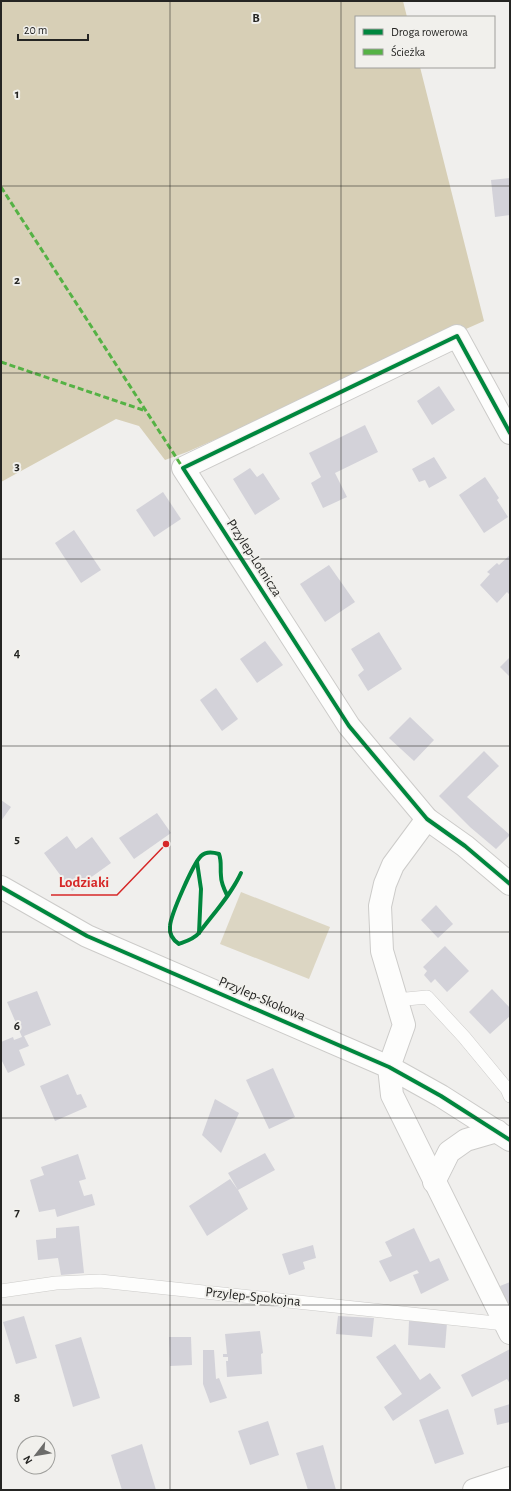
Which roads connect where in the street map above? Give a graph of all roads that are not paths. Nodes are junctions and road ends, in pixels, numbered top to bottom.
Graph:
1 (510, 433) edge
2 (427, 819) junction
3 (510, 884) edge
4 (1, 887) edge
5 (396, 1000) junction
6 (390, 1067) junction
7 (510, 1096) edge
8 (504, 1136) edge
9 (434, 1182) junction
10 (1, 1291) edge
11 (507, 1328) edge
12 (510, 1478) edge
13 (474, 1490) edge

1 - 2 street, Przylep-Lotnicza
2 - 3 street, Przylep-Lotnicza
2 - 5 street
4 - 6 street, Przylep-Skokowa
5 - 6 street
5 - 7 lane
6 - 8 street, Przylep-Skokowa
6 - 9 street, Przylep-Spokojna
8 - 9 street
9 - 11 street, Przylep-Spokojna
10 - 11 lane, Przylep-Spokojna
12 - 13 street

